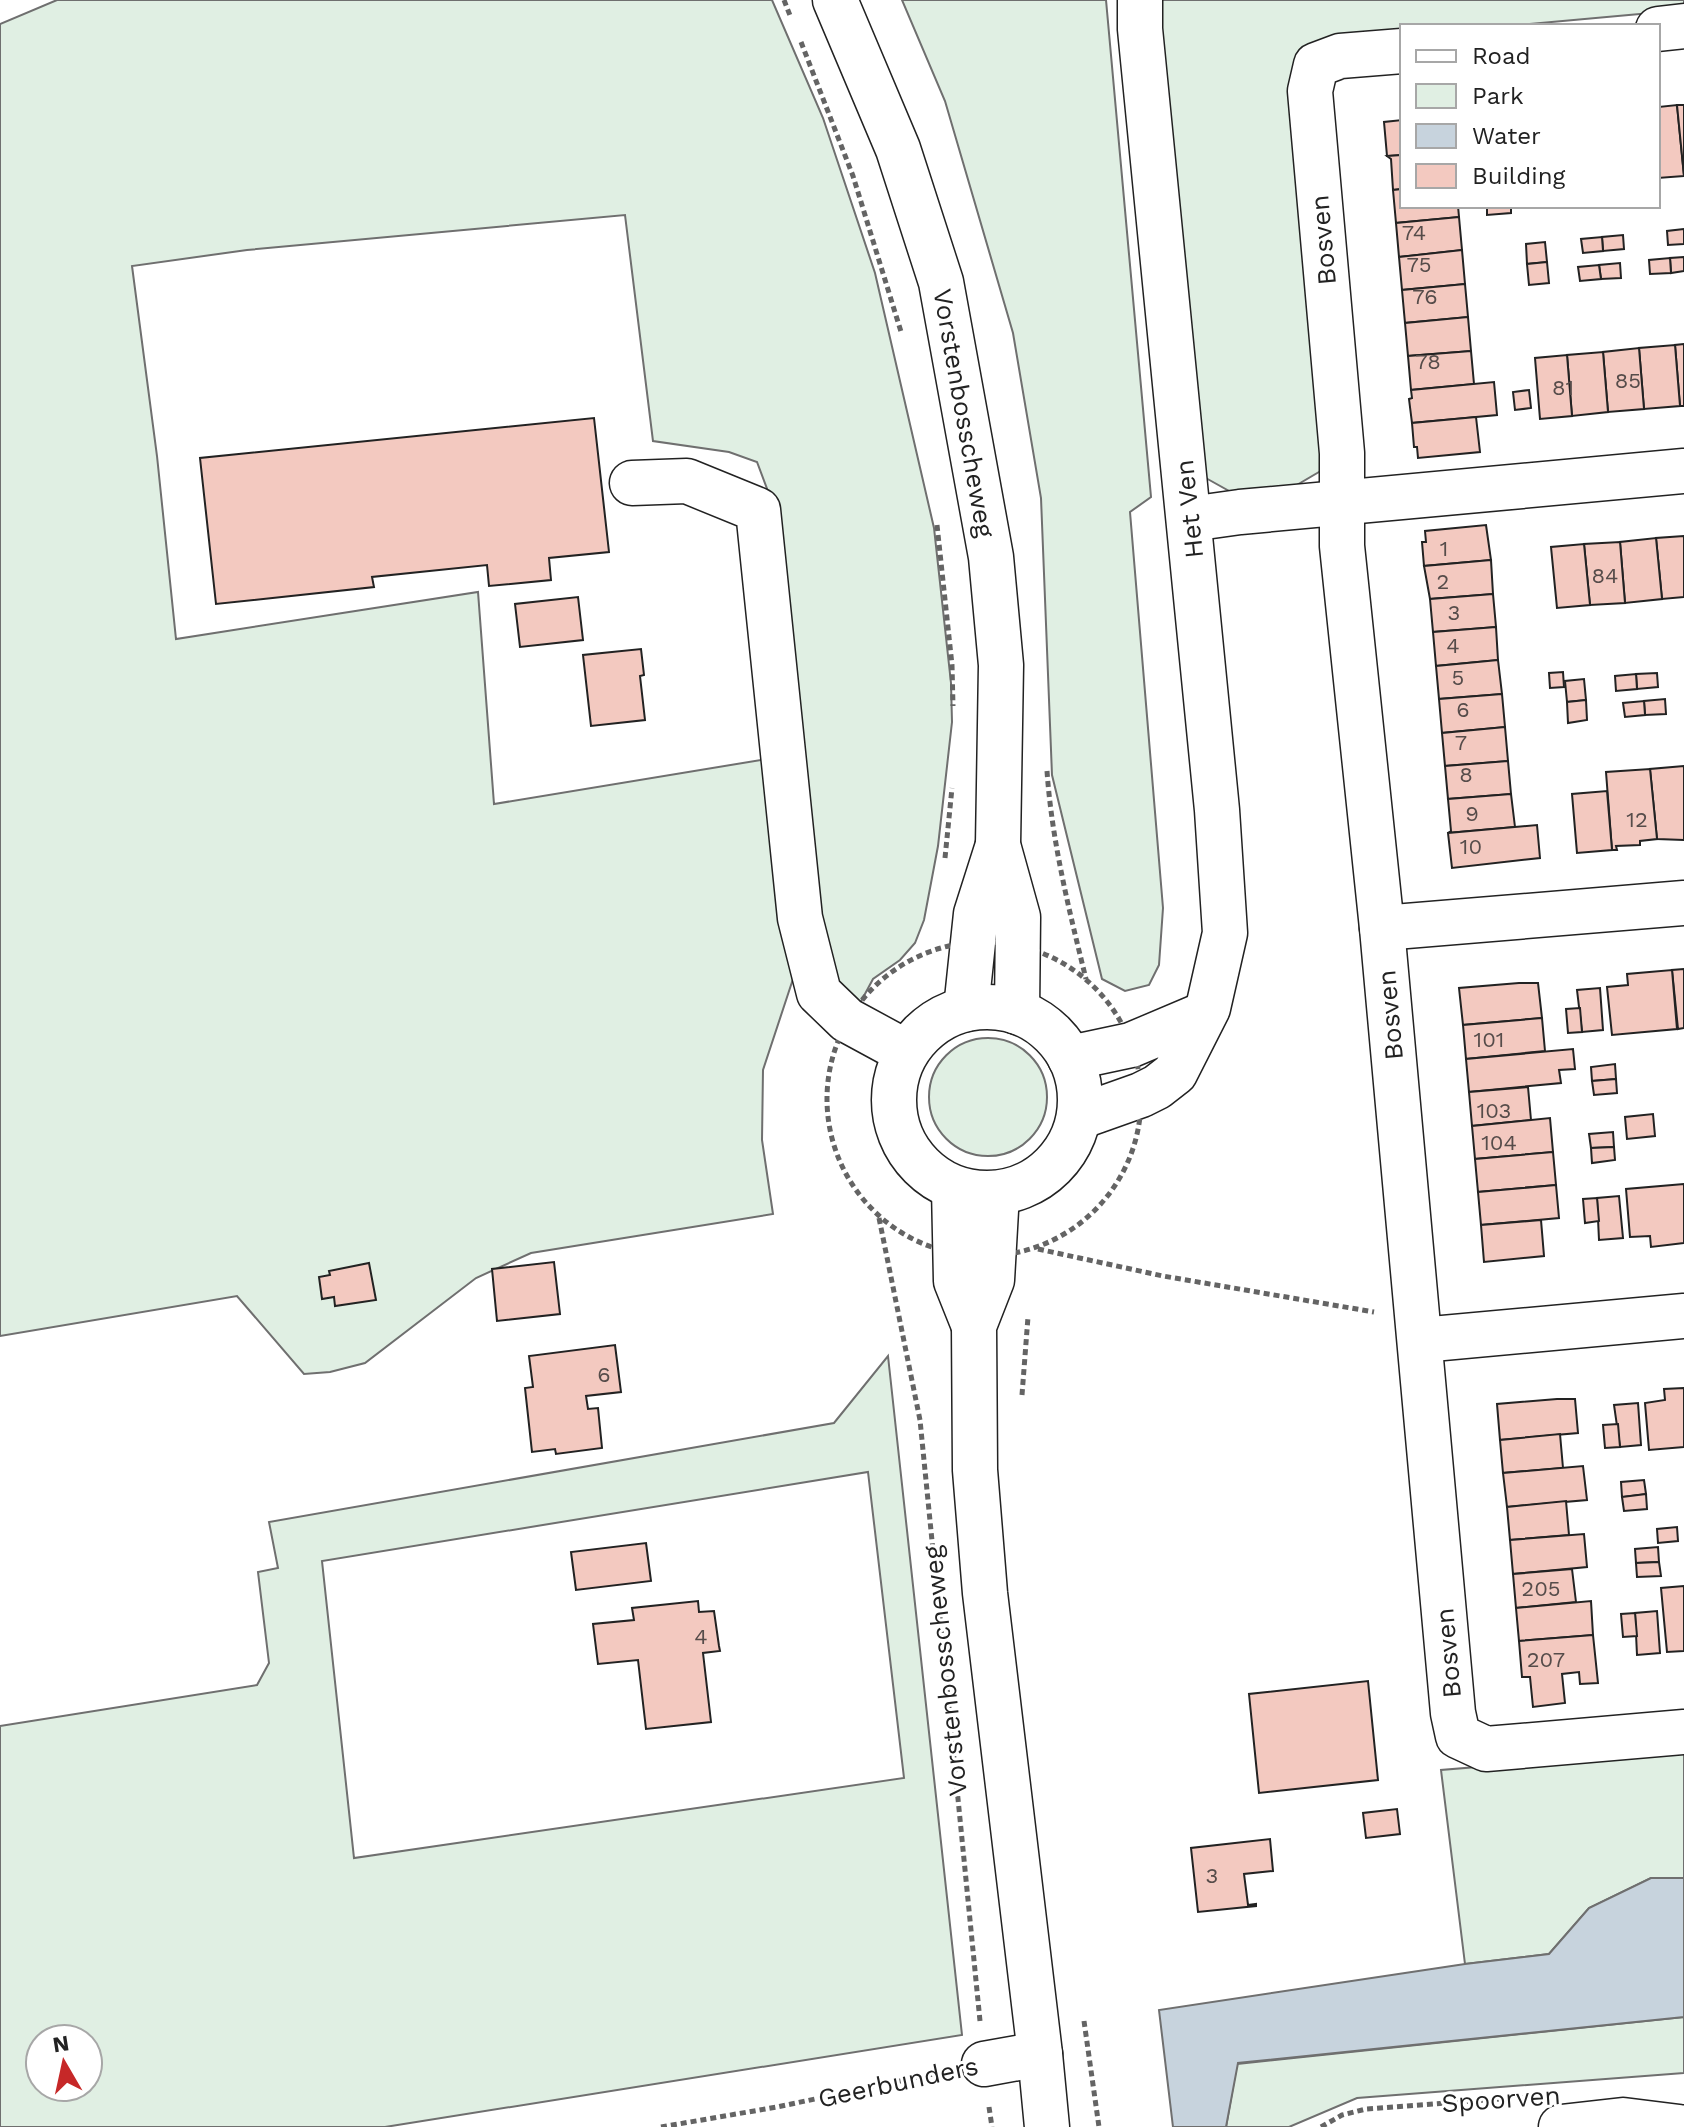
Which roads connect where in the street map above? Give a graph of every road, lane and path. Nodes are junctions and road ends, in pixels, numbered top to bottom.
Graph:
1 (784, 0) edge
2 (835, 0) edge
3 (1140, 0) edge
4 (793, 22) dead end
5 (1684, 26) edge
6 (1660, 29) edge
7 (799, 36) dead end
8 (1400, 51) edge
9 (905, 345) dead end
10 (1684, 471) edge
11 (632, 483) dead end
12 (1342, 502) junction
13 (1190, 519) junction
14 (936, 522) dead end
15 (953, 711) dead end
16 (1046, 764) dead end
17 (998, 845) junction
18 (1684, 903) edge
19 (1382, 928) junction
20 (1086, 979) dead end
21 (966, 1009) junction
22 (1017, 1012) junction
23 (1202, 1015) junction
24 (906, 1052) junction
25 (1070, 1058) junction
26 (1079, 1117) junction
27 (954, 1188) junction
28 (997, 1193) junction
29 (879, 1217) dead end
30 (1032, 1264) dead end
31 (1028, 1312) dead end
32 (1684, 1316) edge
33 (974, 1326) junction
34 (1420, 1329) junction
35 (1021, 1407) dead end
36 (936, 1577) dead end
37 (939, 1608) dead end
38 (1684, 1732) edge
39 (1084, 2017) dead end
40 (1040, 2054) junction
41 (984, 2064) junction
42 (1551, 2112) edge
43 (661, 2127) edge
44 (992, 2127) edge
45 (1047, 2127) edge
46 (1099, 2127) edge
47 (1321, 2127) edge
48 (1679, 2127) edge

1 - 4 path
2 - 17 street, Vorstenbosscheweg
3 - 13 street, Het Ven
5 - 6 street
7 - 9 path, Vorstenbosscheweg
8 - 12 street, Bosven
10 - 12 street
11 - 24 street
12 - 13 street
12 - 19 street, Bosven
13 - 23 street, Het Ven
14 - 15 path, Vorstenbosscheweg
16 - 20 path
17 - 21 street, Vorstenbosscheweg
17 - 22 street, Vorstenbosscheweg
18 - 19 street
19 - 34 street, Bosven
21 - 22 street
21 - 24 street
22 - 25 street
23 - 25 street
23 - 26 street, Het Ven
24 - 27 street
25 - 26 street
26 - 28 street
27 - 28 street
27 - 33 street, Vorstenbosscheweg
28 - 33 street, Vorstenbosscheweg
29 - 36 path, Vorstenbosscheweg
30 - 34 path
31 - 35 path
32 - 34 street
33 - 40 street, Vorstenbosscheweg
34 - 38 street, Bosven
37 - 41 path, Vorstenbosscheweg
39 - 46 path
40 - 41 street, Geerbunders
40 - 45 street, Vorstenbosscheweg
41 - 43 path, Geerbunders
41 - 44 path, Vorstenbosscheweg
42 - 47 path, Spoorven
42 - 48 street, Spoorven

